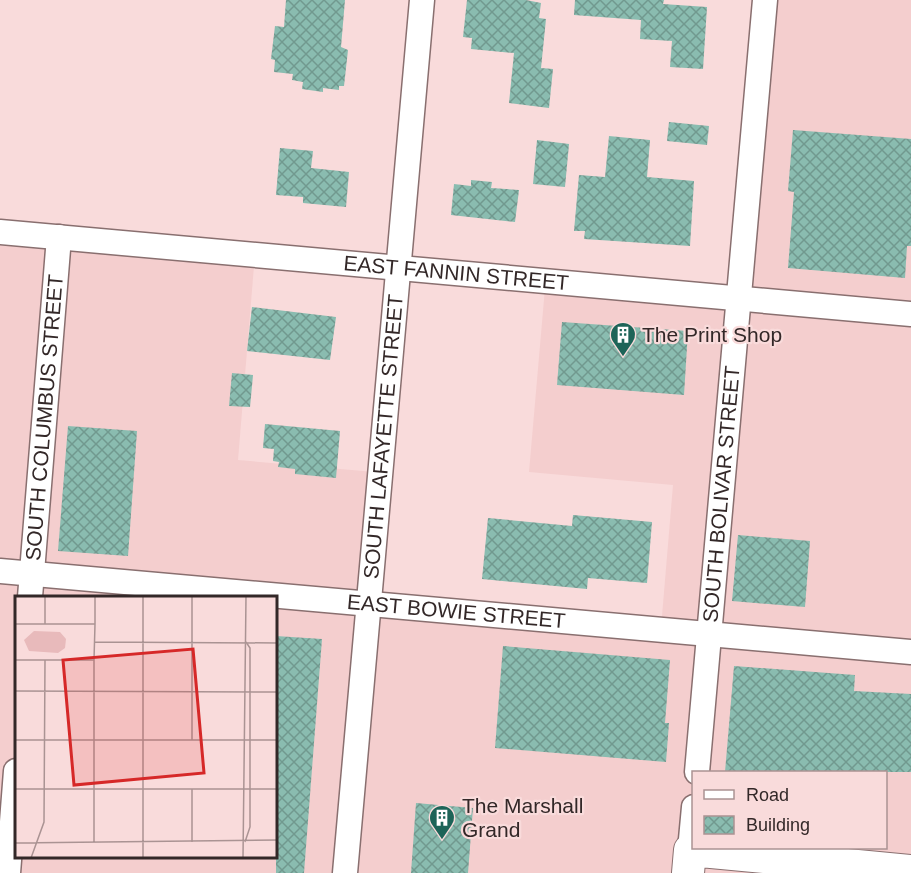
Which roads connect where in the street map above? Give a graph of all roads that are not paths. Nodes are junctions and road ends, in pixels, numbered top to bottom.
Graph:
1 (422, 0) edge
2 (765, 0) edge
3 (0, 232) edge
4 (59, 237) junction
5 (398, 268) junction
6 (739, 298) junction
7 (911, 314) edge
8 (0, 571) edge
9 (31, 585) edge
10 (227, 596) edge
11 (278, 599) edge
12 (369, 604) junction
13 (709, 634) junction
14 (911, 652) edge
15 (697, 771) edge
16 (15, 784) edge
17 (692, 821) edge
18 (689, 862) edge
19 (911, 871) edge
20 (8, 873) edge
21 (345, 873) edge

1 - 5 street, SOUTH LAFAYETTE STREET
2 - 6 street, SOUTH BOLIVAR STREET
3 - 4 street, EAST FANNIN STREET
4 - 5 street, EAST FANNIN STREET
4 - 9 street, SOUTH COLUMBUS STREET
5 - 6 street, EAST FANNIN STREET
5 - 12 street, SOUTH LAFAYETTE STREET
6 - 7 street, EAST FANNIN STREET
6 - 13 street, SOUTH BOLIVAR STREET
8 - 9 street, EAST BOWIE STREET
9 - 10 street, EAST BOWIE STREET
11 - 12 street, EAST BOWIE STREET
12 - 13 street, EAST BOWIE STREET
12 - 21 street, SOUTH LAFAYETTE STREET
13 - 14 street, EAST BOWIE STREET
13 - 15 street, SOUTH BOLIVAR STREET
16 - 20 street
17 - 18 street
18 - 19 main road

